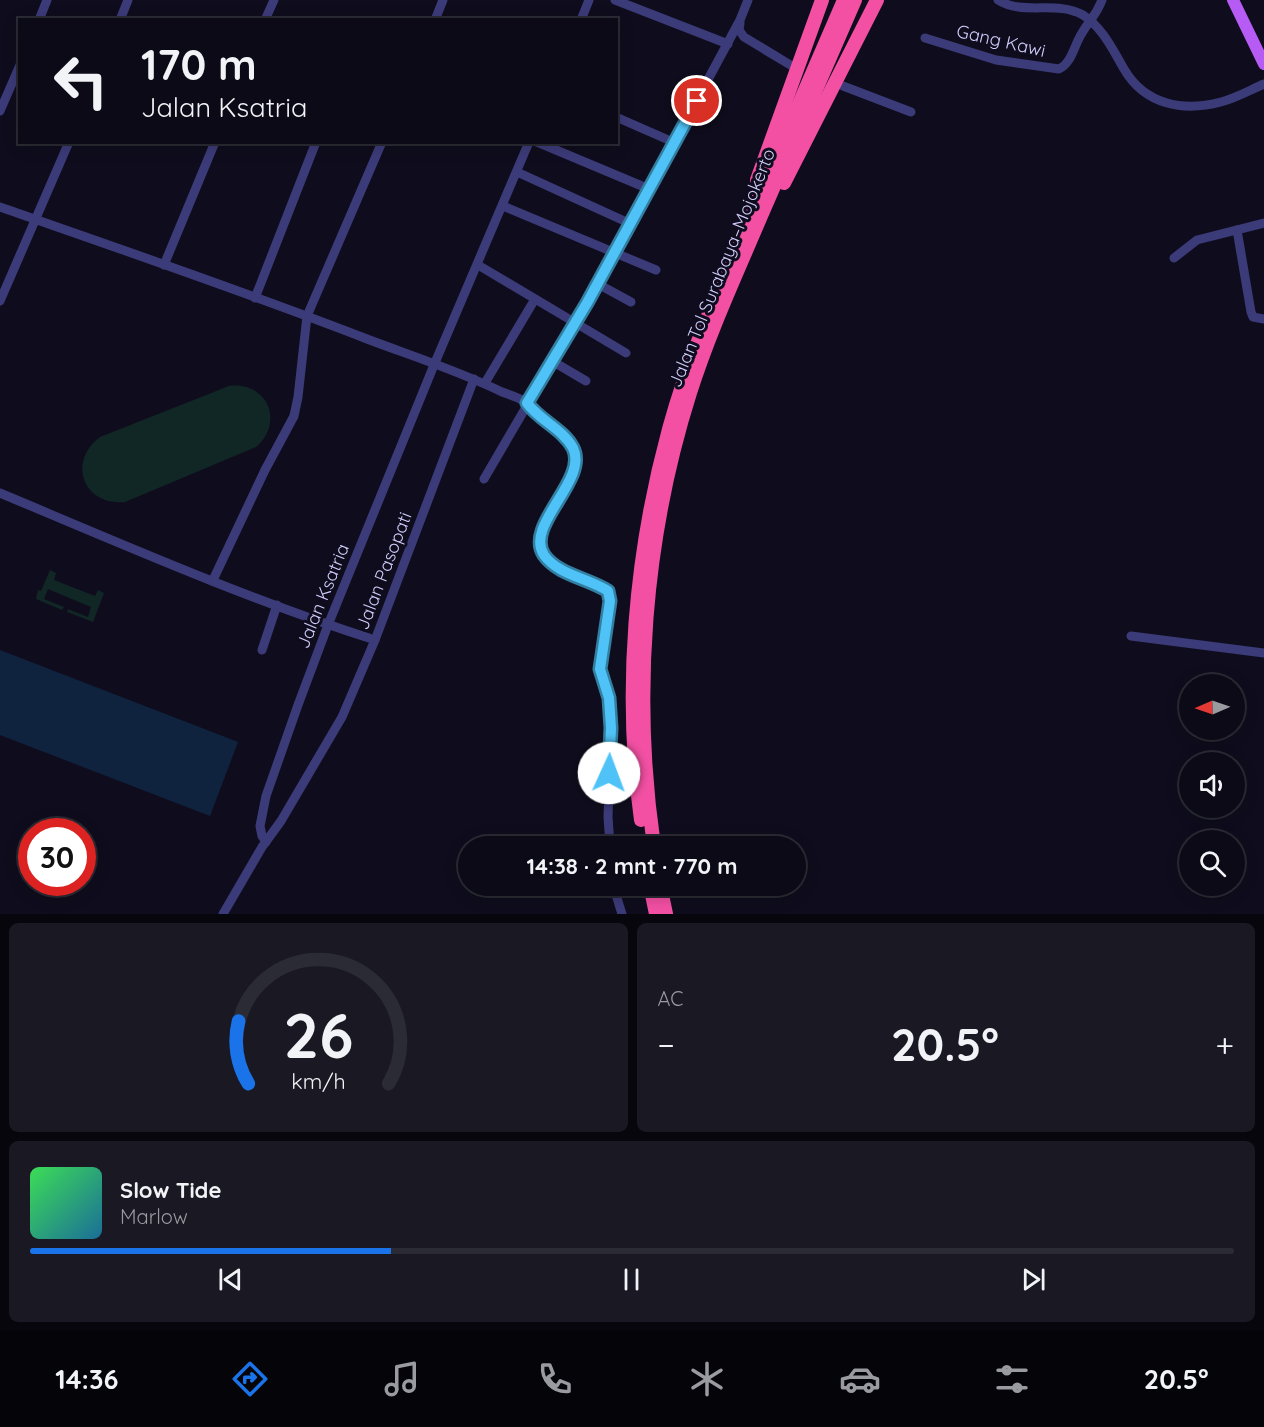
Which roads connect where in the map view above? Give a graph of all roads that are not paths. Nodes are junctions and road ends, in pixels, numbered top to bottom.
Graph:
1 (47, 0) edge
2 (128, 0) edge
3 (274, 0) edge
4 (443, 0) edge
5 (615, 0) edge
6 (748, 0) edge
7 (822, 0) edge
8 (844, 0) edge
9 (855, 0) edge
10 (877, 0) edge
11 (998, 0) edge
12 (1101, 0) edge
13 (1233, 0) edge
14 (586, 1) edge
15 (40, 18) edge
16 (121, 18) edge
17 (267, 18) edge
18 (436, 18) edge
19 (582, 18) edge
20 (740, 20) junction
21 (1090, 20) junction
22 (924, 38) dead end
23 (728, 44) junction
24 (1264, 64) edge
25 (792, 66) dead end
26 (18, 70) edge
27 (1264, 84) edge
28 (843, 86) dead end
29 (0, 111) edge
30 (911, 112) dead end
31 (618, 118) edge
32 (673, 142) junction
33 (68, 144) edge
34 (214, 144) edge
35 (315, 144) edge
36 (380, 144) edge
37 (528, 144) edge
38 (542, 144) edge
39 (517, 172) junction
40 (650, 189) junction
41 (503, 206) junction
42 (0, 207) edge
43 (36, 220) junction
44 (1264, 223) edge
45 (631, 224) junction
46 (1236, 230) junction
47 (750, 242) junction
48 (614, 254) junction
49 (1174, 258) dead end
50 (732, 259) junction
51 (164, 265) junction
52 (478, 265) junction
53 (656, 270) dead end
54 (598, 284) junction
55 (255, 297) junction
56 (535, 299) junction
57 (0, 301) edge
58 (631, 302) dead end
59 (307, 316) junction
60 (1264, 319) edge
61 (576, 322) junction
62 (626, 353) dead end
63 (552, 361) junction
64 (434, 365) junction
65 (474, 379) junction
66 (586, 381) dead end
67 (485, 384) junction
68 (527, 403) junction
69 (484, 478) dead end
70 (0, 493) edge
71 (213, 580) junction
72 (277, 605) junction
73 (328, 625) junction
74 (1131, 636) dead end
75 (375, 640) junction
76 (262, 650) dead end
77 (1264, 653) edge
78 (609, 836) edge
79 (644, 836) edge
80 (653, 836) edge
81 (266, 842) junction
82 (616, 896) edge
83 (654, 896) edge
84 (660, 896) edge
85 (661, 913) edge
86 (223, 914) edge
87 (622, 914) edge

1 - 15 street
2 - 16 street
3 - 17 street
4 - 18 street
5 - 23 street
6 - 20 street
7 - 50 highway
8 - 50 highway, Jalan Tol Surabaya–Mojokerto
9 - 47 highway, Jalan Tol Surabaya–Mojokerto
10 - 47 highway
11 - 21 street
12 - 21 street, Gang Kawi
13 - 24 main road
14 - 19 street
20 - 23 street
20 - 25 street
21 - 22 street, Gang Kawi
21 - 27 street
23 - 32 street
26 - 29 street
28 - 30 street
31 - 32 street
32 - 40 street
33 - 43 street
34 - 51 street
35 - 55 street
36 - 59 street
37 - 39 street, Jalan Ksatria
38 - 40 street
39 - 41 street, Jalan Ksatria
39 - 45 street
40 - 45 street
41 - 48 street
41 - 52 street, Jalan Ksatria
42 - 43 street
43 - 51 street
43 - 57 street
44 - 46 street
45 - 48 street
46 - 49 street
46 - 60 street
47 - 80 highway, Jalan Tol Surabaya–Mojokerto
48 - 53 street
48 - 54 street
50 - 79 highway, Jalan Tol Surabaya–Mojokerto
51 - 55 street
52 - 56 street
52 - 64 street, Jalan Ksatria
54 - 58 street
54 - 61 street
55 - 59 street
56 - 61 street
56 - 67 street
59 - 64 street
59 - 71 street
61 - 62 street
61 - 63 street
63 - 66 street
63 - 68 street
64 - 65 street
64 - 73 street, Jalan Ksatria
65 - 67 street
65 - 75 street, Jalan Pasopati
67 - 68 street
68 - 69 street
68 - 78 street
70 - 71 street
71 - 72 street
72 - 73 street
72 - 76 street
73 - 75 street
73 - 81 street, Jalan Ksatria
74 - 77 street
75 - 81 street, Jalan Pasopati
81 - 86 street, Jalan Pasopati
82 - 87 street
83 - 85 highway
84 - 85 highway

